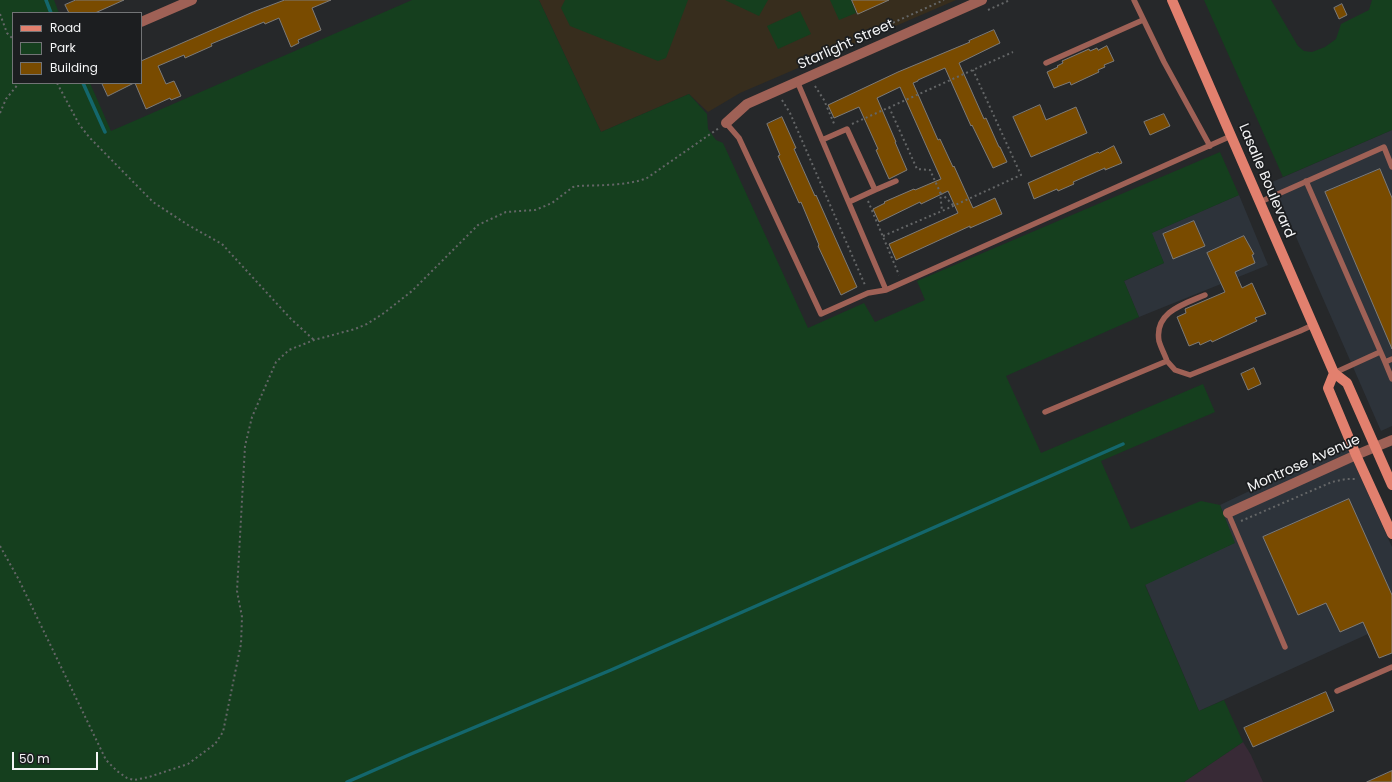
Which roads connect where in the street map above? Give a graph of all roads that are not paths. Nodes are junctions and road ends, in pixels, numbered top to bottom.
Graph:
1 (192, 0) edge
2 (982, 0) edge
3 (1134, 0) edge
4 (1172, 0) edge
5 (1143, 20) junction
6 (142, 22) edge
7 (1046, 63) dead end
8 (797, 81) junction
9 (726, 123) joint
10 (1231, 136) junction
11 (822, 140) junction
12 (1210, 146) junction
13 (1392, 167) edge
14 (896, 181) dead end
15 (1306, 181) junction
16 (875, 190) junction
17 (849, 202) junction
18 (1260, 202) junction
19 (886, 290) junction
20 (1205, 294) dead end
21 (1313, 325) junction
22 (1380, 352) junction
23 (1392, 359) edge
24 (1168, 361) junction
25 (1385, 362) junction
26 (1334, 373) junction
27 (1392, 379) edge
28 (1045, 412) dead end
29 (1392, 440) edge
30 (1376, 447) junction
31 (1356, 455) junction
32 (1392, 485) edge
33 (1228, 513) joint
34 (1392, 534) edge
35 (1285, 647) dead end
36 (1392, 667) edge
37 (1337, 691) dead end

1 - 6 street
2 - 8 street, Starlight Street
3 - 5 lane
4 - 10 main road, Lasalle Boulevard
5 - 7 lane
5 - 12 lane
8 - 9 street, Starlight Street
8 - 11 lane
9 - 19 lane
10 - 12 lane
10 - 18 main road, Lasalle Boulevard
11 - 16 lane
11 - 17 lane
12 - 19 lane
13 - 15 lane
14 - 16 lane
15 - 18 lane
15 - 22 lane
16 - 17 lane
17 - 19 lane
18 - 21 main road, Lasalle Boulevard
20 - 24 lane
21 - 24 lane
21 - 26 main road, Lasalle Boulevard
22 - 25 lane
22 - 26 lane
23 - 25 lane
24 - 28 lane
25 - 27 lane
26 - 30 main road, Lasalle Boulevard
26 - 31 main road
29 - 30 street, Montrose Avenue
30 - 31 street, Montrose Avenue
30 - 32 main road, Lasalle Boulevard
31 - 33 street, Montrose Avenue
31 - 34 main road
33 - 35 lane
36 - 37 lane

